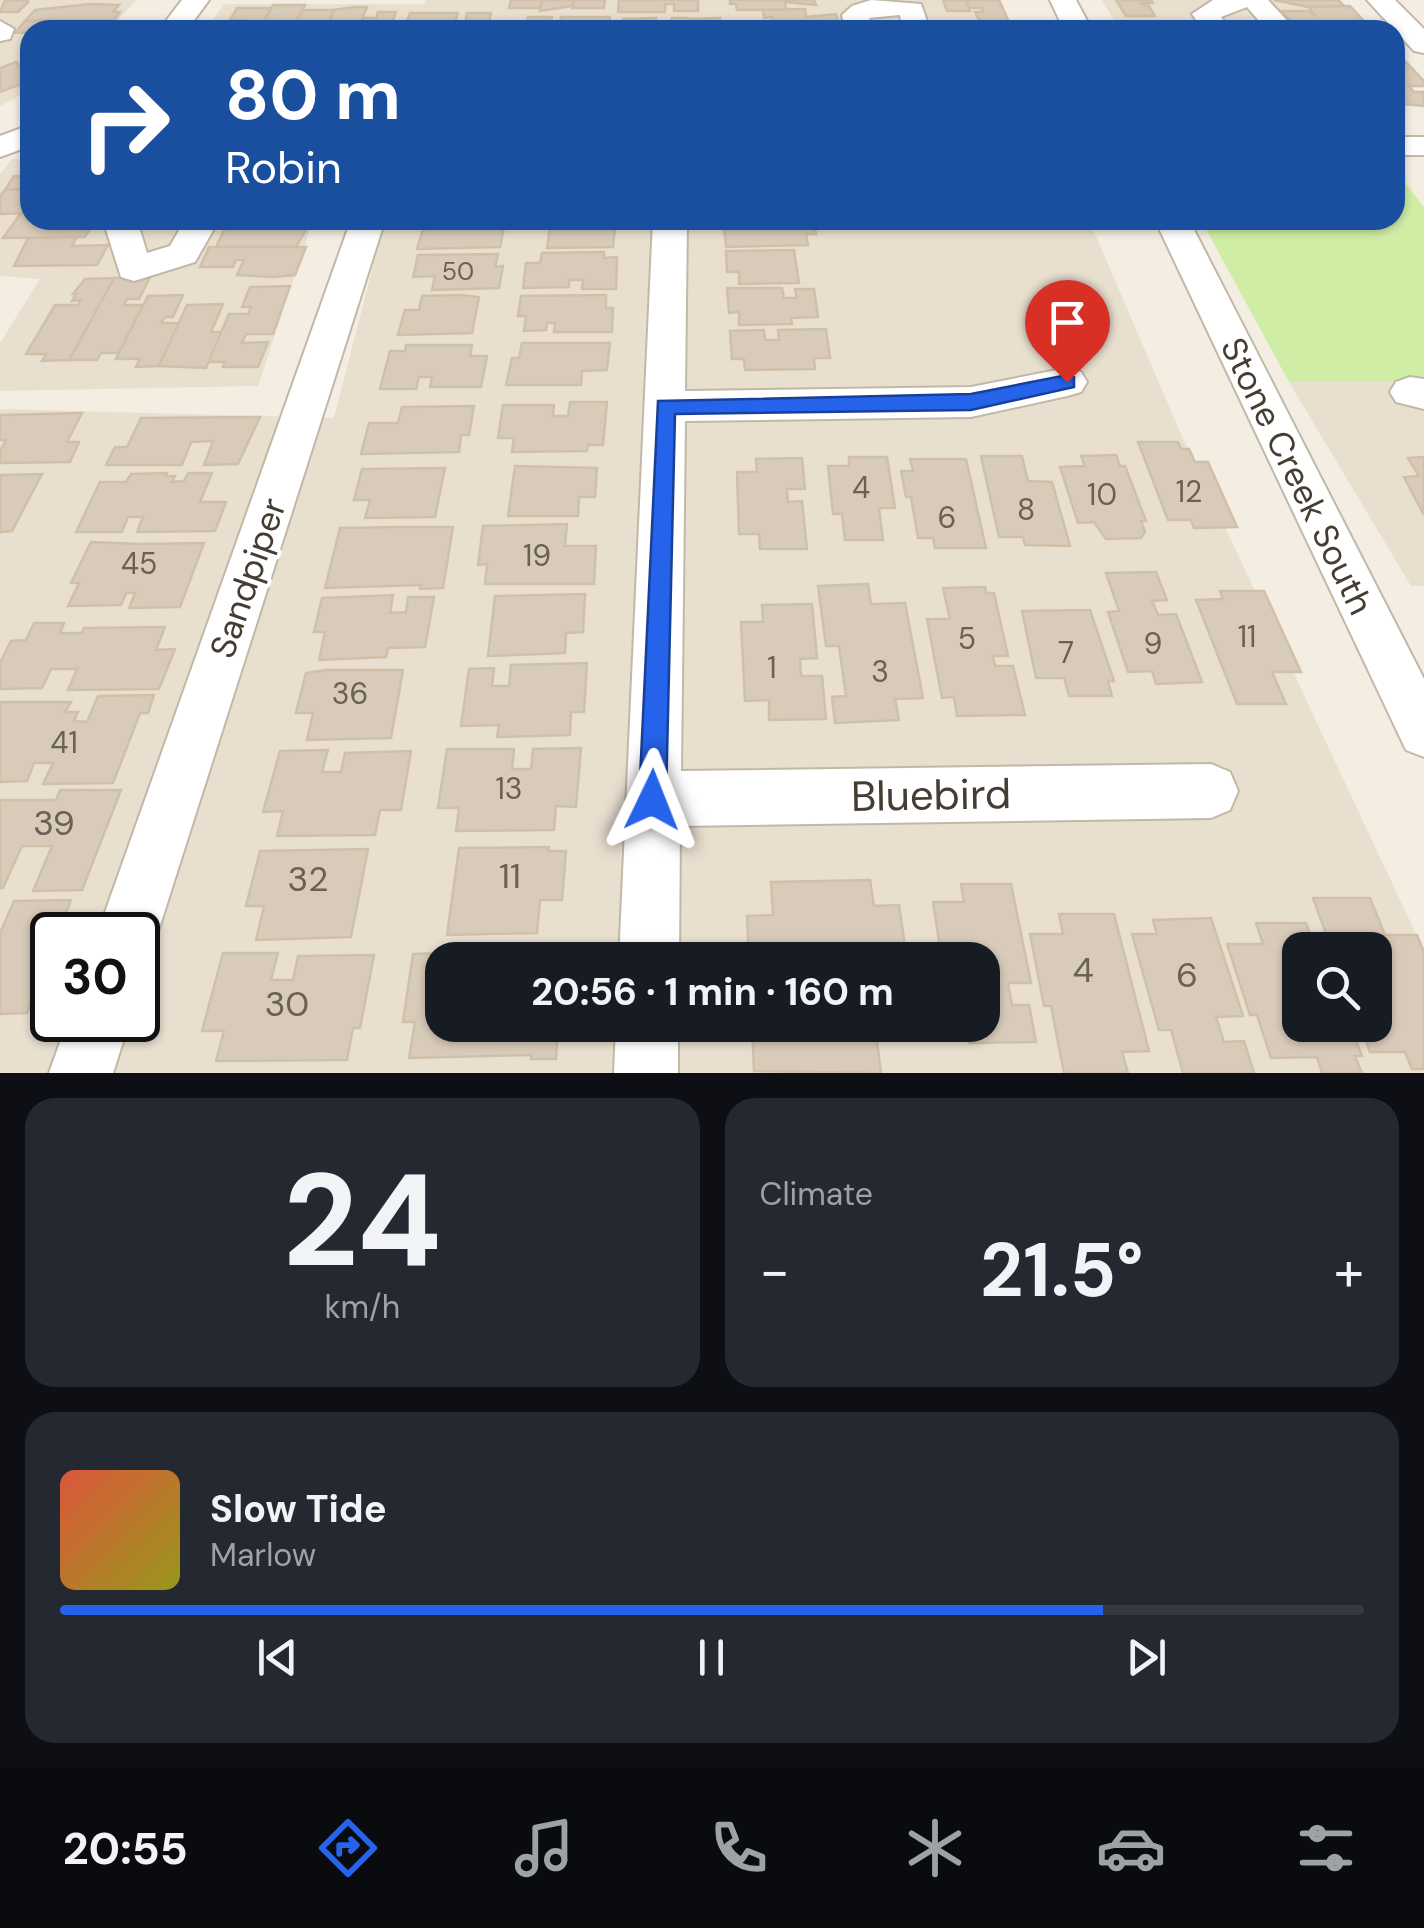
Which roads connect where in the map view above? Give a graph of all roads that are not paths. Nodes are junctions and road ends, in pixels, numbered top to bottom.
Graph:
1 (196, 0) edge
2 (1245, 0) edge
3 (1254, 0) edge
4 (1380, 0) edge
5 (181, 20) edge
6 (857, 20) edge
7 (914, 20) edge
8 (1210, 20) edge
9 (1273, 20) edge
10 (1399, 20) edge
11 (1405, 26) edge
12 (1424, 46) edge
13 (123, 230) edge
14 (197, 230) edge
15 (365, 230) edge
16 (670, 230) edge
17 (1177, 230) edge
18 (1067, 382) dead end
19 (665, 406) junction
20 (1424, 732) edge
21 (1210, 791) dead end
22 (652, 800) junction
23 (135, 912) edge
24 (649, 942) edge
25 (92, 1042) edge
26 (647, 1042) edge
27 (81, 1073) edge
28 (646, 1073) edge

1 - 5 street
2 - 8 street
3 - 9 street
4 - 10 street
6 - 7 street
11 - 12 street
13 - 14 street
15 - 23 street, Sandpiper
16 - 19 street
17 - 20 street, Stone Creek South
18 - 19 street
19 - 22 street
21 - 22 street, Bluebird
22 - 24 street
25 - 27 street
26 - 28 street

